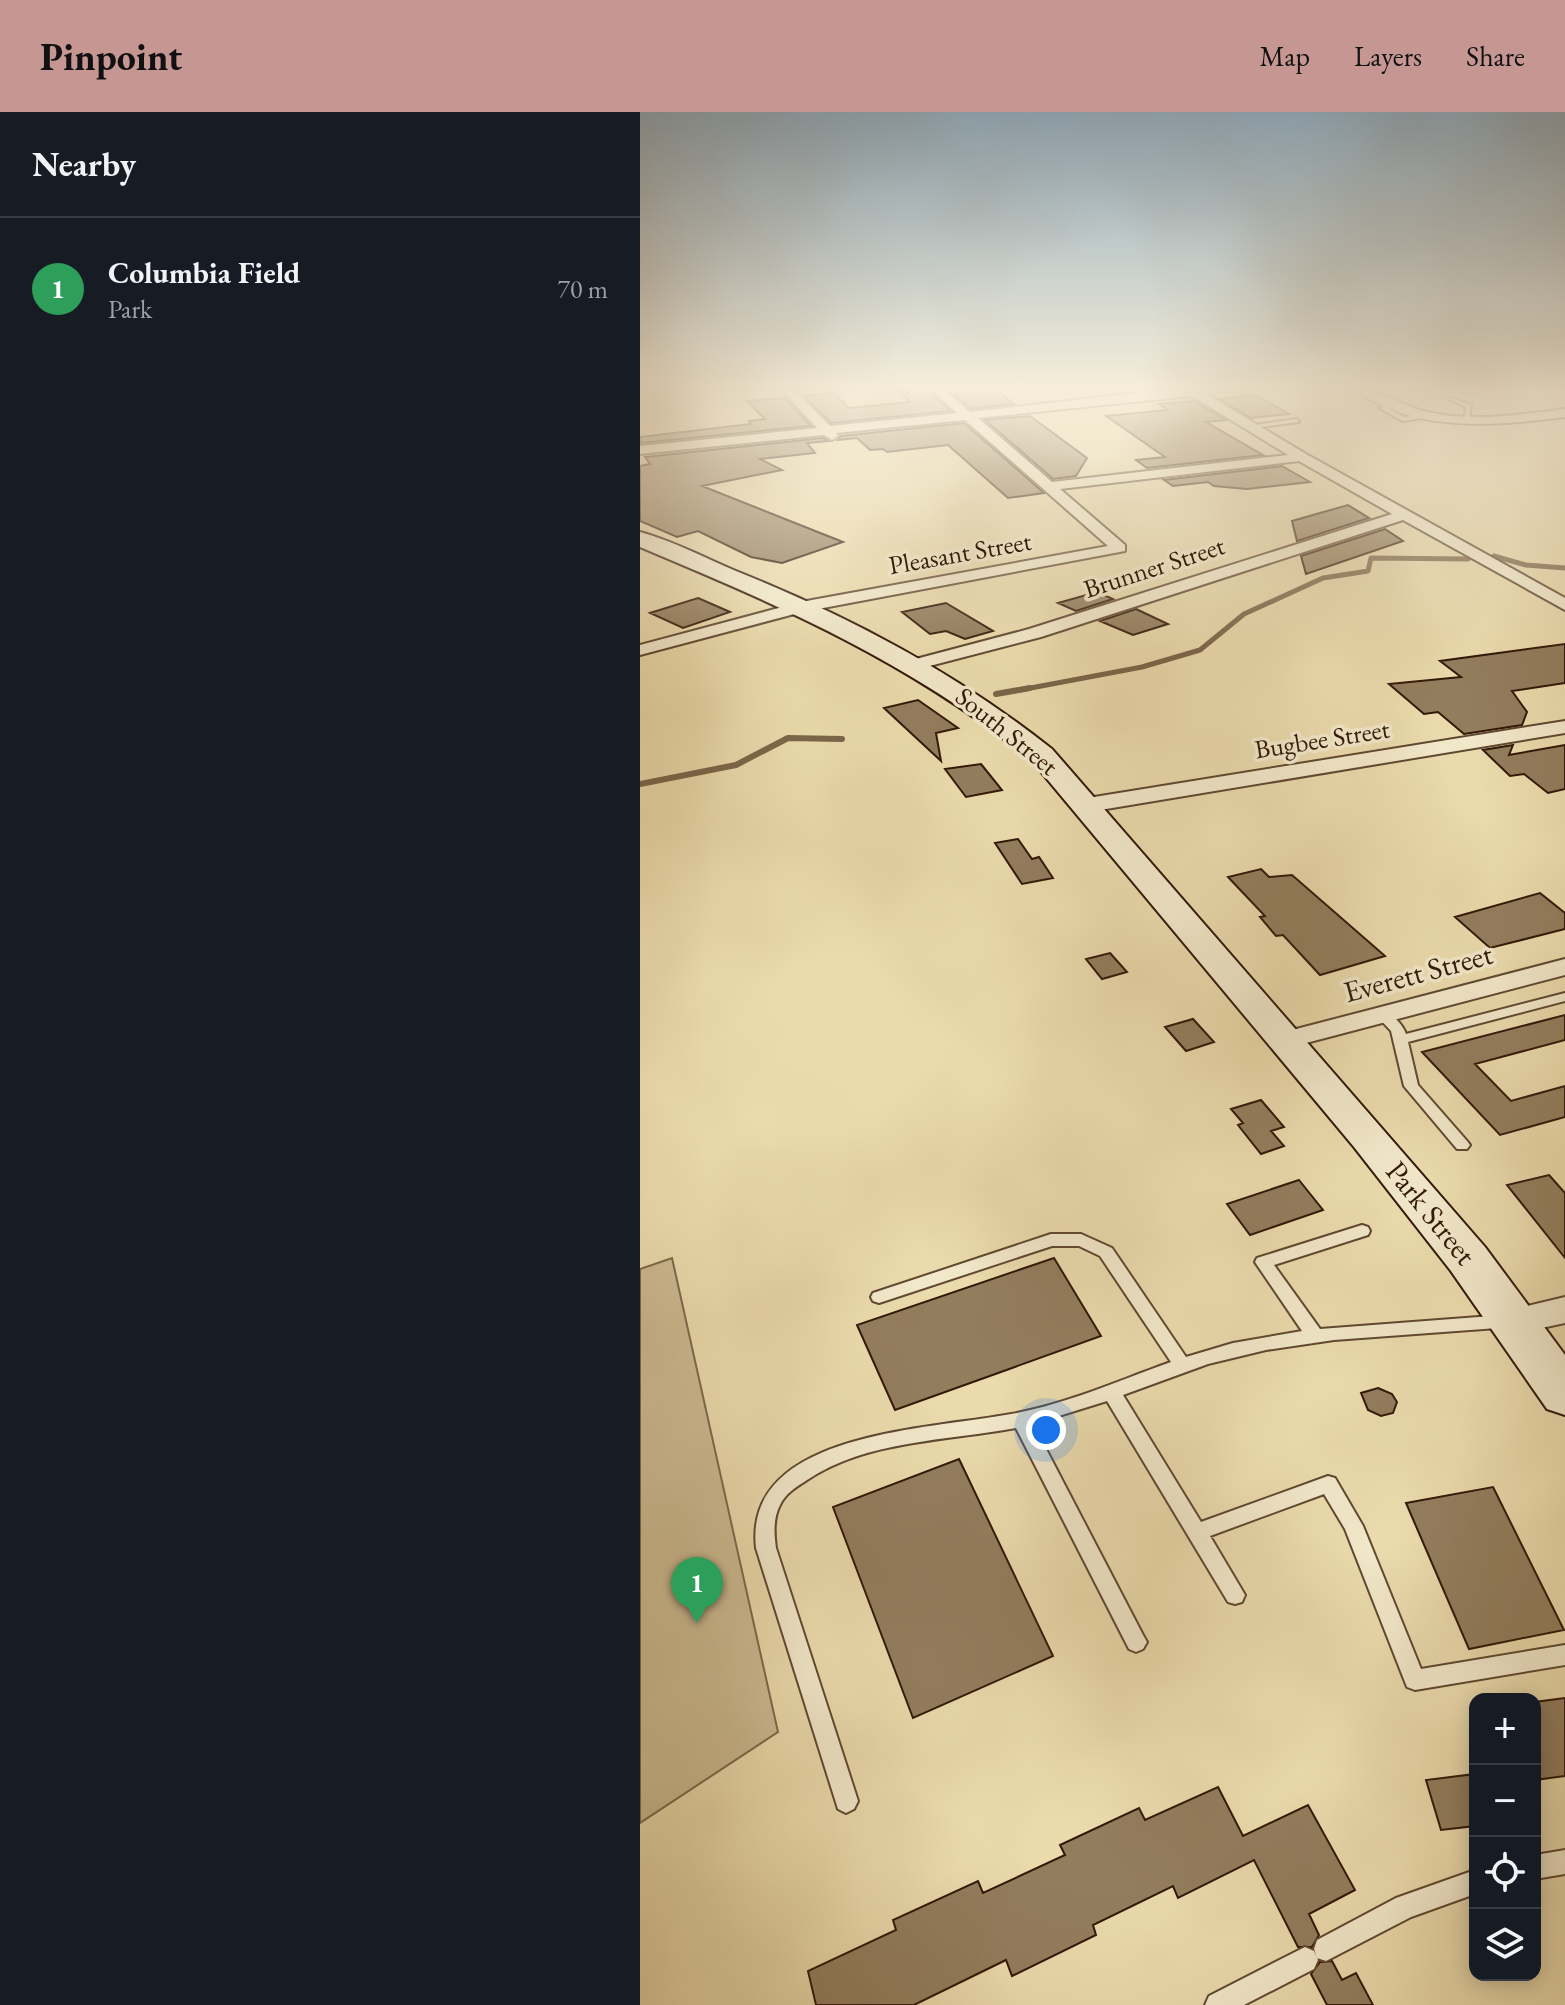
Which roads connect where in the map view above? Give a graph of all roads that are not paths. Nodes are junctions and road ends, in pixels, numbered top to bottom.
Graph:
1 (1037, 474) edge
2 (1152, 474) edge
3 (1332, 474) edge
4 (1051, 486) junction
5 (1404, 515) junction
6 (640, 539) edge
7 (1565, 605) edge
8 (801, 607) junction
9 (640, 650) edge
10 (918, 664) junction
11 (1565, 727) edge
12 (1088, 805) junction
13 (1562, 970) edge
14 (1565, 997) edge
15 (1383, 1015) junction
16 (1287, 1040) junction
17 (1400, 1040) junction
18 (1462, 1145) dead end
19 (1362, 1231) dead end
20 (879, 1297) dead end
21 (1565, 1310) edge
22 (1514, 1321) junction
23 (1316, 1337) junction
24 (1182, 1365) junction
25 (1112, 1393) junction
26 (1565, 1394) edge
27 (1021, 1420) junction
28 (1197, 1532) junction
29 (1235, 1595) dead end
30 (1136, 1642) dead end
31 (1565, 1655) edge
32 (846, 1801) dead end
33 (1565, 1862) edge
34 (1541, 1866) edge
35 (1469, 1884) edge
36 (1218, 2005) edge

1 - 4 street, Pleasant Street
2 - 4 street
3 - 5 street
4 - 8 street, Pleasant Street
5 - 7 street
5 - 10 street, Brunner Street
6 - 8 main road, South Street
8 - 9 street
8 - 10 main road, South Street
10 - 12 main road, South Street
11 - 12 street, Bugbee Street
12 - 16 main road, South Street
13 - 15 street, Everett Street
14 - 17 lane
15 - 16 street, Everett Street
15 - 17 lane
16 - 22 main road, Park Street
17 - 18 lane
19 - 23 lane
20 - 24 lane
21 - 22 street
22 - 23 lane
22 - 26 main road, Park Street
23 - 24 lane
24 - 25 lane
25 - 27 lane
25 - 28 lane
27 - 30 lane
27 - 32 lane
28 - 29 lane
28 - 31 lane
33 - 34 lane
35 - 36 lane

